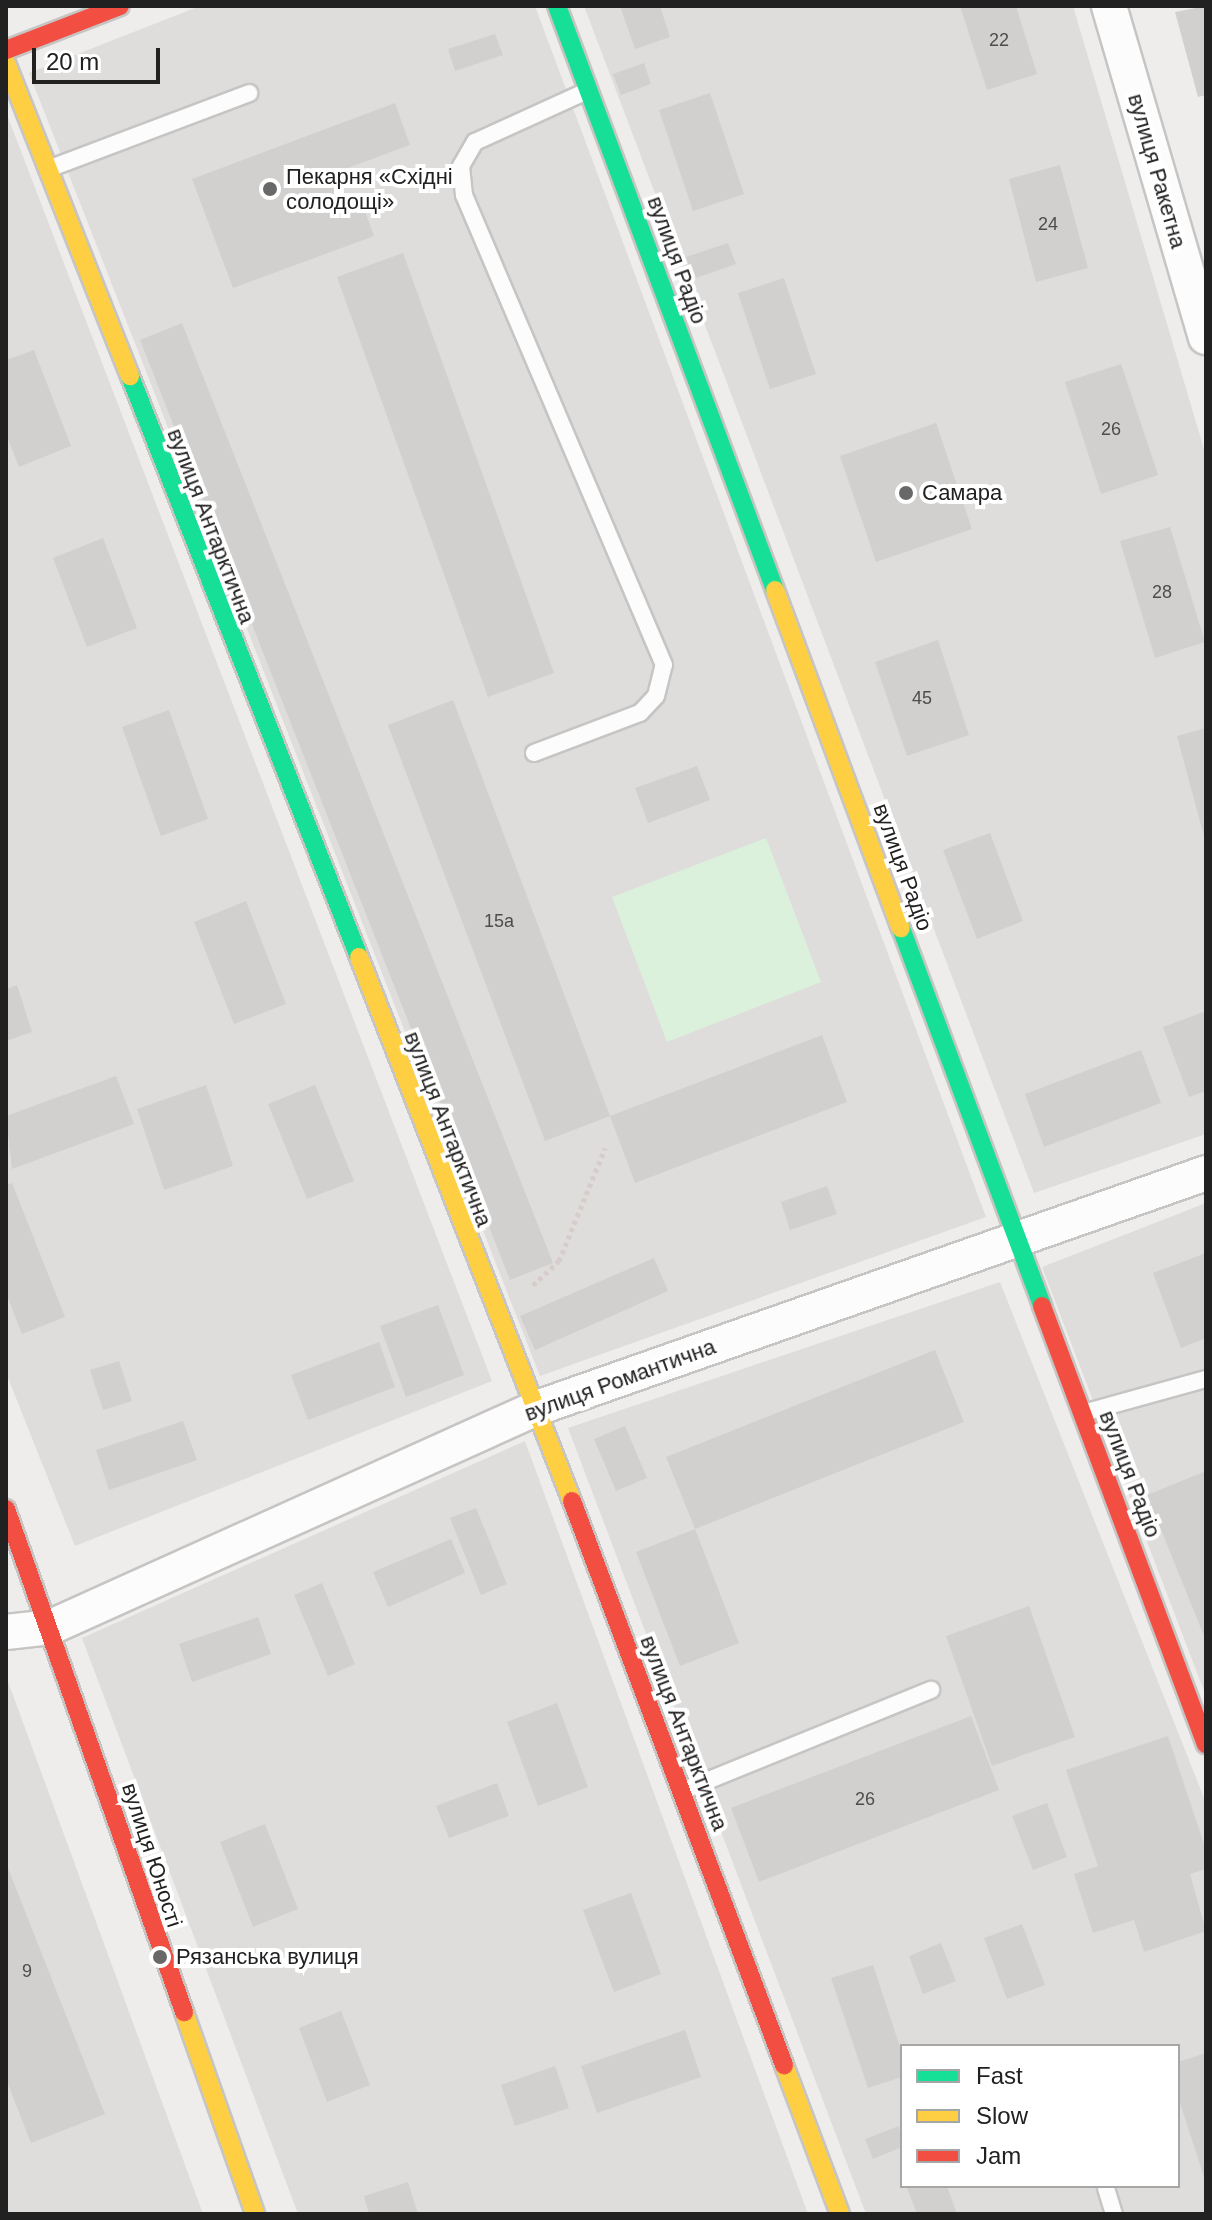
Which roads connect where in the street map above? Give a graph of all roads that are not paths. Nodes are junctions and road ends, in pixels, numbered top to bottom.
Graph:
1 (120, 6) edge
2 (557, 6) edge
3 (1109, 6) edge
4 (6, 50) edge
5 (6, 63) edge
6 (588, 91) junction
7 (249, 93) dead end
8 (46, 170) junction
9 (1206, 337) edge
10 (534, 753) dead end
11 (1206, 1173) edge
12 (1017, 1240) junction
13 (1206, 1379) edge
14 (537, 1408) junction
15 (1081, 1413) junction
16 (6, 1509) edge
17 (51, 1627) junction
18 (6, 1632) edge
19 (931, 1690) dead end
20 (1206, 1744) edge
21 (681, 1792) junction
22 (1106, 2188) edge
23 (255, 2214) edge
24 (840, 2214) edge
25 (1114, 2214) edge

1 - 4 street
2 - 6 street, вулиця Радіо
3 - 9 street, вулиця Ракетна
5 - 8 street, вулиця Антарктична
6 - 10 lane
6 - 12 street, вулиця Радіо
7 - 8 lane
8 - 14 street, вулиця Антарктична
11 - 12 street, вулиця Романтична
12 - 14 street, вулиця Романтична
12 - 15 street, вулиця Радіо
13 - 15 lane
14 - 17 street, вулиця Романтична
14 - 21 street, вулиця Антарктична
15 - 20 street, вулиця Радіо
16 - 17 street, вулиця Юності
17 - 18 street, вулиця Романтична
17 - 23 street, вулиця Юності
19 - 21 lane
21 - 24 street, вулиця Антарктична
22 - 25 lane

